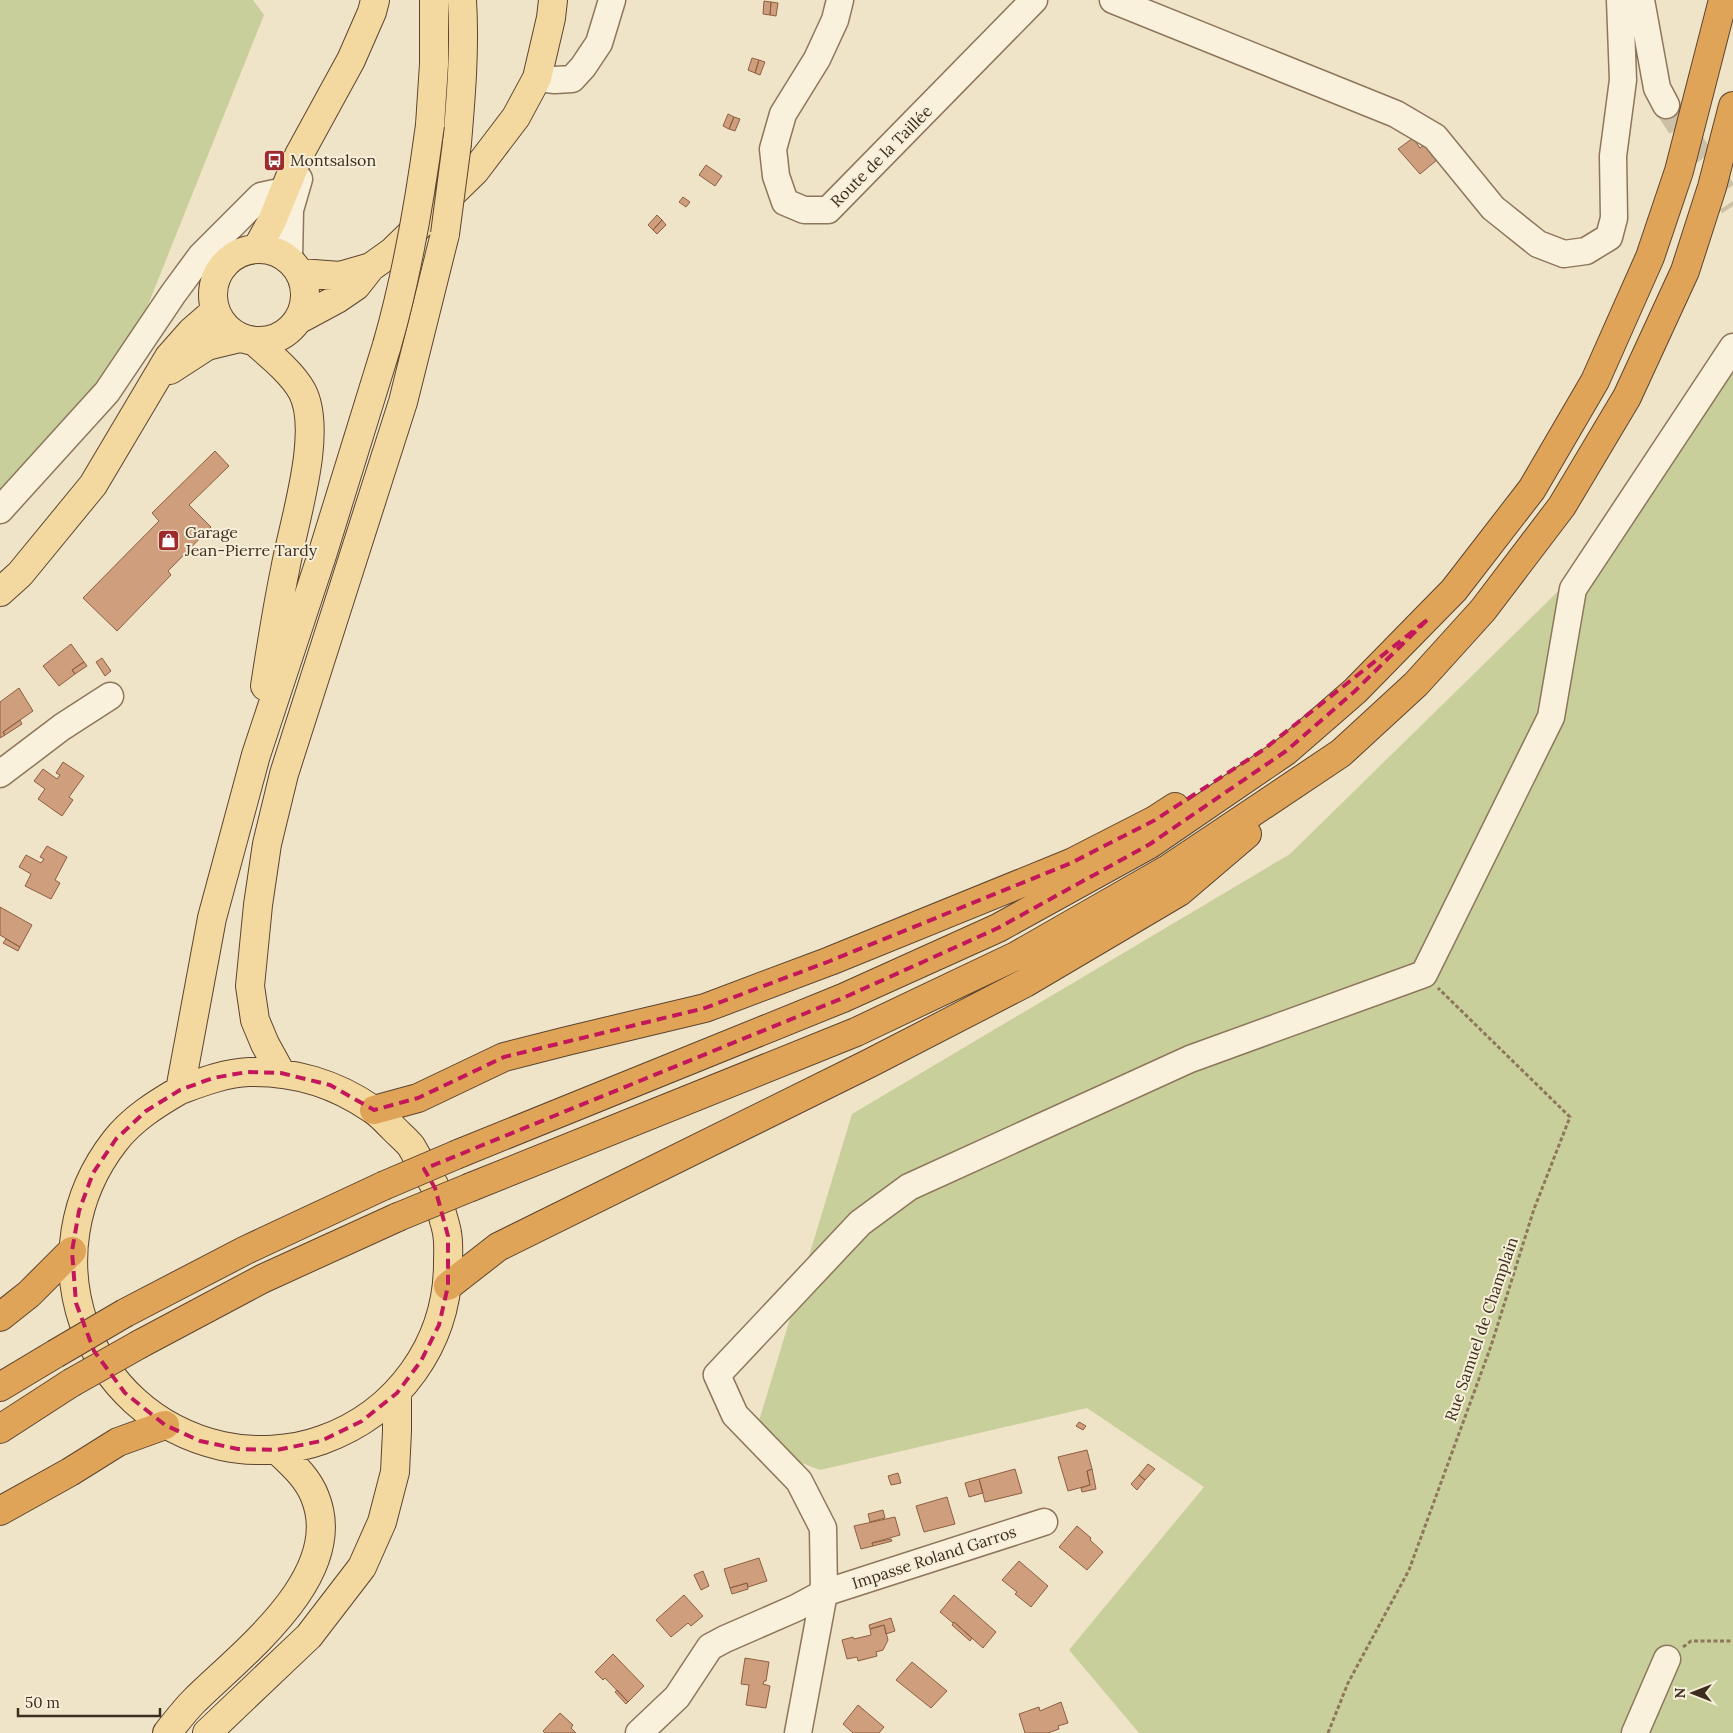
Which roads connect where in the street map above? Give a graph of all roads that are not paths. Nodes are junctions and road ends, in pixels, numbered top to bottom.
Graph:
1 (377, 0) edge
2 (434, 0) edge
3 (462, 0) edge
4 (553, 0) edge
5 (612, 0) edge
6 (840, 0) edge
7 (1034, 0) edge
8 (1113, 0) edge
9 (1620, 0) edge
10 (1640, 0) edge
11 (1723, 0) edge
12 (537, 78) junction
13 (1666, 105) tunnel mouth
14 (1733, 106) edge
15 (284, 192) junction
16 (257, 248) junction
17 (294, 266) junction
18 (371, 266) junction
19 (215, 311) junction
20 (298, 320) junction
21 (247, 340) junction
22 (1733, 347) edge
23 (158, 378) junction
24 (0, 510) edge
25 (0, 592) edge
26 (1426, 620) junction
27 (110, 696) dead end
28 (1342, 753) junction
29 (256, 755) junction
30 (0, 774) edge
31 (281, 1073) junction
32 (180, 1090) junction
33 (374, 1110) junction
34 (72, 1251) junction
35 (448, 1286) junction
36 (0, 1317) edge
37 (0, 1387) edge
38 (397, 1393) junction
39 (165, 1424) junction
40 (0, 1429) edge
41 (277, 1450) junction
42 (0, 1511) edge
43 (1044, 1522) dead end
44 (824, 1593) junction
45 (1667, 1658) road end
46 (167, 1733) edge
47 (207, 1733) edge
48 (639, 1733) edge
49 (798, 1733) edge
50 (1634, 1733) edge

1 - 15 main road
1 - 17 street
2 - 29 main road, bridge
3 - 31 main road, bridge
4 - 12 main road
5 - 12 street
6 - 7 street, Route de la Taillée
8 - 9 street
10 - 13 street
11 - 26 highway
12 - 18 main road
14 - 28 highway
15 - 16 main road
15 - 24 street
16 - 17 main road
16 - 19 main road
17 - 18 main road
17 - 20 main road
18 - 20 main road
19 - 21 main road
19 - 23 main road
20 - 21 main road
21 - 23 main road
21 - 29 main road
22 - 44 street
23 - 25 main road
26 - 33 highway
26 - 37 highway, bridge
27 - 30 street
28 - 35 highway
28 - 40 highway, bridge
29 - 32 main road
31 - 32 main road
31 - 33 main road
32 - 34 main road
33 - 35 main road
34 - 36 highway
34 - 39 main road
35 - 38 main road
38 - 41 main road
38 - 47 main road
39 - 41 main road
39 - 42 highway
41 - 46 main road
43 - 44 street, Impasse Roland Garros
44 - 48 street, Impasse Roland Garros
44 - 49 street
45 - 50 street

